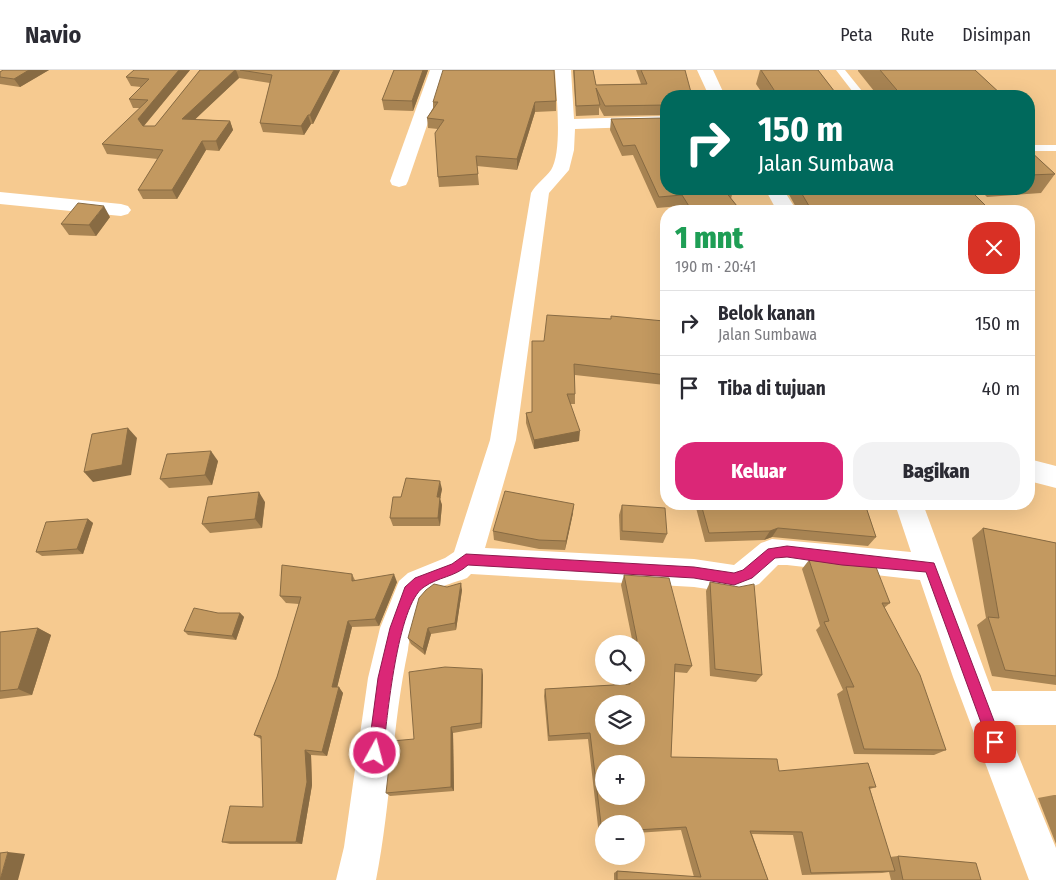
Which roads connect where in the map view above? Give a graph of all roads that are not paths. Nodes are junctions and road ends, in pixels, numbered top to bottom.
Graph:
1 (438, 70) edge
2 (563, 70) edge
3 (705, 70) edge
4 (840, 70) edge
5 (714, 90) edge
6 (856, 90) edge
7 (660, 121) edge
8 (566, 124) junction
9 (1035, 148) edge
10 (1056, 148) edge
11 (398, 182) dead end
12 (0, 198) edge
13 (121, 210) dead end
14 (1035, 472) edge
15 (1056, 477) edge
16 (911, 510) edge
17 (466, 560) junction
18 (930, 567) junction
19 (982, 708) junction
20 (1056, 708) edge
21 (356, 880) edge
22 (1048, 880) edge

1 - 11 street
2 - 8 street
3 - 5 street
4 - 6 lane
7 - 8 street
8 - 17 street
9 - 10 lane
12 - 13 street
14 - 15 street
16 - 18 street
17 - 18 street
17 - 21 street
18 - 19 street
19 - 20 street
19 - 22 street

